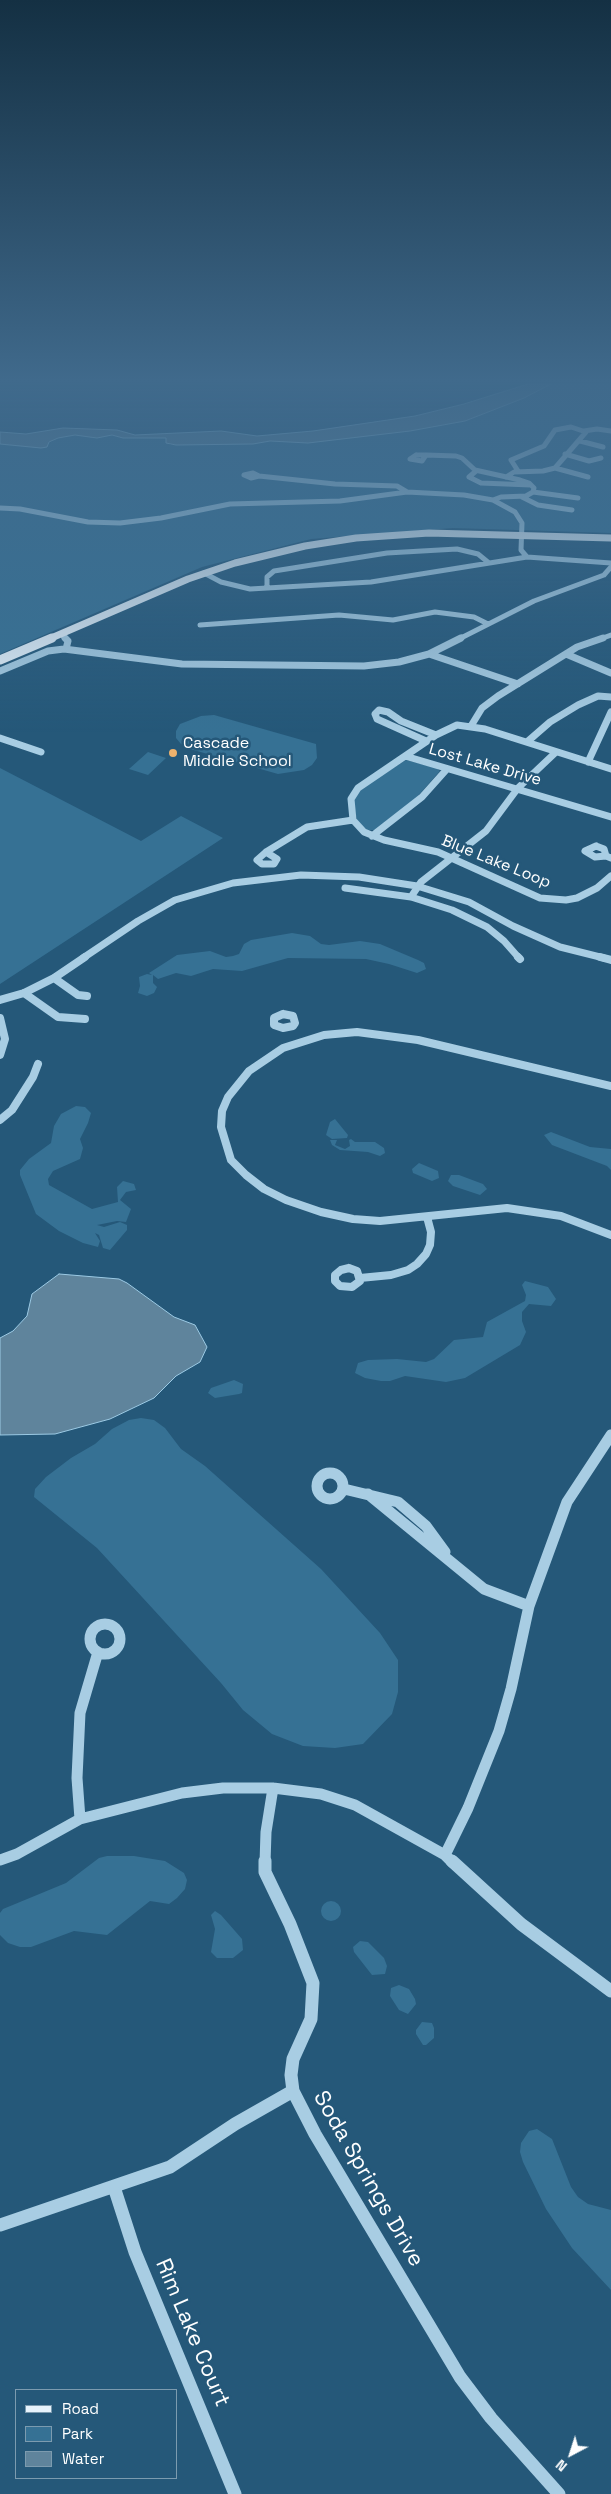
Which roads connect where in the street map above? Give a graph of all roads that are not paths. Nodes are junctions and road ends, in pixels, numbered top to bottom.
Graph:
1 (345, 500) edge
2 (494, 500) edge
3 (530, 500) edge
4 (0, 508) edge
5 (572, 510) dead end
6 (520, 534) junction
7 (611, 538) edge
8 (527, 557) junction
9 (489, 563) junction
10 (611, 563) edge
11 (611, 567) edge
12 (204, 573) junction
13 (267, 588) junction
14 (488, 624) junction
15 (200, 625) dead end
16 (62, 634) junction
17 (611, 635) edge
18 (66, 650) junction
19 (429, 654) junction
20 (566, 654) junction
21 (0, 660) edge
22 (0, 672) edge
23 (611, 673) edge
24 (518, 684) junction
25 (611, 697) edge
26 (611, 712) edge
27 (470, 726) junction
28 (436, 735) junction
29 (0, 738) edge
30 (426, 741) junction
31 (526, 742) junction
32 (41, 752) dead end
33 (556, 752) junction
34 (405, 756) junction
35 (588, 762) junction
36 (611, 768) edge
37 (446, 769) junction
38 (518, 788) junction
39 (611, 819) edge
40 (353, 820) junction
41 (372, 836) junction
42 (266, 852) dead end
43 (453, 858) junction
44 (611, 876) edge
45 (417, 886) junction
46 (345, 888) dead end
47 (411, 897) junction
48 (520, 959) dead end
49 (611, 960) edge
50 (54, 978) junction
51 (24, 993) junction
52 (87, 996) dead end
53 (0, 1000) edge
54 (0, 1018) edge
55 (85, 1019) dead end
56 (289, 1028) dead end
57 (300, 1041) junction
58 (0, 1054) edge
59 (38, 1064) dead end
60 (611, 1086) edge
61 (0, 1120) edge
62 (426, 1217) junction
63 (611, 1235) edge
64 (360, 1278) dead end
65 (611, 1435) edge
66 (344, 1489) dead end
67 (451, 1561) joint
68 (529, 1606) junction
69 (98, 1652) dead end
70 (273, 1788) junction
71 (80, 1819) junction
72 (446, 1855) junction
73 (0, 1860) edge
74 (611, 1991) edge
75 (292, 2091) junction
76 (114, 2186) junction
77 (0, 2225) edge
78 (236, 2494) edge
79 (559, 2494) edge

1 - 4 street
2 - 6 street
3 - 5 street
6 - 7 main road
6 - 8 street
6 - 12 main road
8 - 9 street
8 - 10 street
9 - 13 street
9 - 13 street
11 - 14 street
12 - 13 street
12 - 16 main road
14 - 15 street
14 - 19 street
16 - 18 street
16 - 21 main road
17 - 20 street
18 - 19 street
18 - 22 street
19 - 24 street
20 - 23 street
20 - 24 street
24 - 27 street
25 - 31 street
26 - 35 street
27 - 28 street
27 - 31 street
28 - 30 street
28 - 30 street
29 - 32 street
30 - 34 street
31 - 33 street
33 - 35 street
33 - 38 street
34 - 37 street, Lost Lake Drive
34 - 40 street
35 - 36 street
37 - 38 street, Lost Lake Drive
37 - 41 street
38 - 39 street, Lost Lake Drive
38 - 43 street
40 - 41 street, Blue Lake Loop
40 - 42 street
41 - 43 street, Blue Lake Loop
43 - 44 street, Blue Lake Loop
43 - 45 street
45 - 47 street
45 - 49 street
45 - 50 street
46 - 47 street
47 - 48 street
50 - 51 street
50 - 52 street
51 - 53 street
51 - 55 street
54 - 58 street
56 - 57 street
57 - 60 street
57 - 62 street
59 - 61 street
62 - 63 street
62 - 64 street
65 - 68 street
66 - 67 street
67 - 68 street
68 - 72 street
69 - 71 street
70 - 71 street
70 - 72 street
70 - 75 street, Soda Springs Drive
71 - 73 street
72 - 74 street
75 - 76 street
75 - 79 street, Soda Springs Drive
76 - 77 street
76 - 78 street, Rim Lake Court

